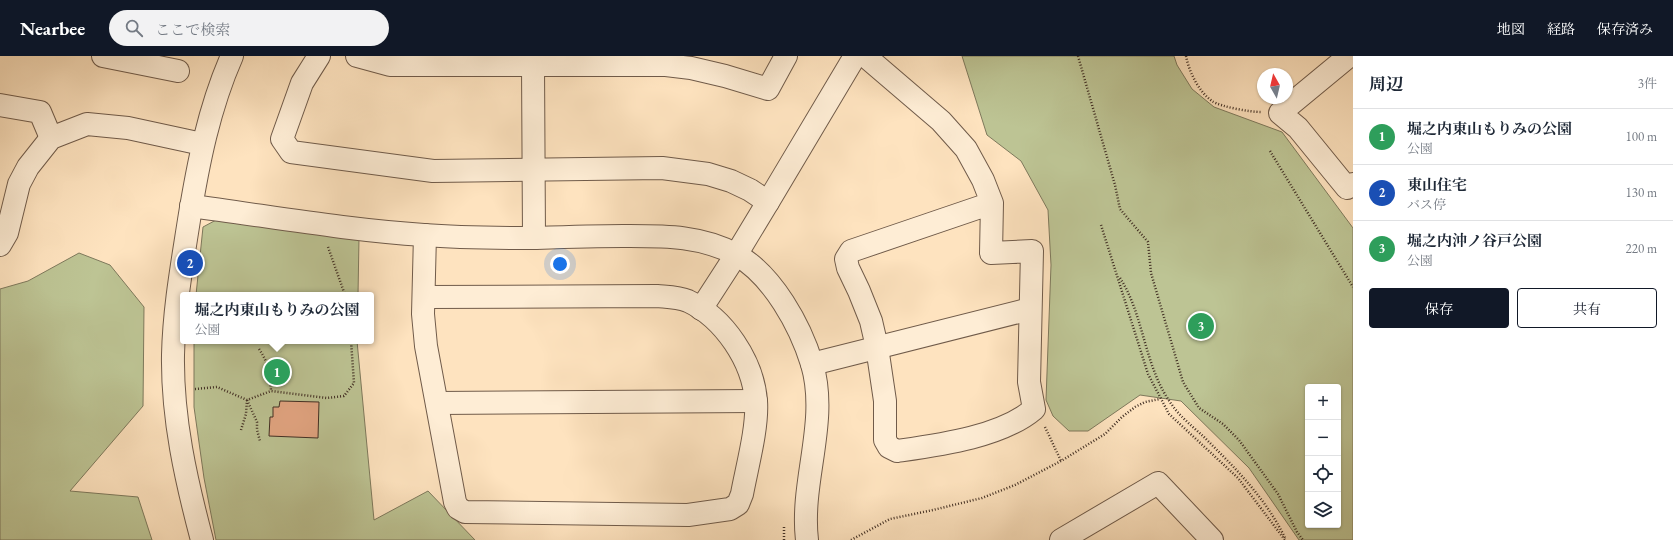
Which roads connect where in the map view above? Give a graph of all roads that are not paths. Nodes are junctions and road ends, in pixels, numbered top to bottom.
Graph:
1 (103, 56) edge
2 (232, 56) edge
3 (319, 56) edge
4 (357, 56) edge
5 (786, 56) edge
6 (855, 56) edge
7 (865, 56) edge
8 (1349, 56) edge
9 (594, 60) edge
10 (156, 61) edge
11 (497, 61) edge
12 (533, 65) junction
13 (178, 71) dead end
14 (0, 105) edge
15 (51, 138) junction
16 (202, 144) junction
17 (534, 170) junction
18 (1353, 184) edge
19 (768, 202) junction
20 (992, 203) junction
21 (191, 206) junction
22 (425, 235) junction
23 (534, 238) junction
24 (0, 245) edge
25 (736, 255) junction
26 (424, 297) junction
27 (701, 309) junction
28 (1030, 309) junction
29 (877, 347) junction
30 (812, 364) junction
31 (756, 401) junction
32 (437, 403) junction
33 (202, 540) edge
34 (807, 540) edge
35 (1061, 540) edge
36 (1212, 540) edge

1 - 10 street
2 - 16 street
3 - 17 street
4 - 11 street
5 - 9 street
6 - 19 street
7 - 20 street
8 - 18 street
9 - 12 street
10 - 13 street
11 - 12 street
12 - 17 street
14 - 15 street
15 - 16 street
15 - 24 street
16 - 21 street
17 - 19 street
17 - 23 street
19 - 25 street
20 - 28 street
20 - 29 street
21 - 22 street
21 - 33 street
22 - 23 street
22 - 26 street
23 - 25 street
25 - 27 street
25 - 30 street
26 - 27 street
26 - 32 street
27 - 31 street
28 - 29 street
28 - 29 street
29 - 30 street
30 - 34 street
31 - 32 street
31 - 32 street
35 - 36 street

